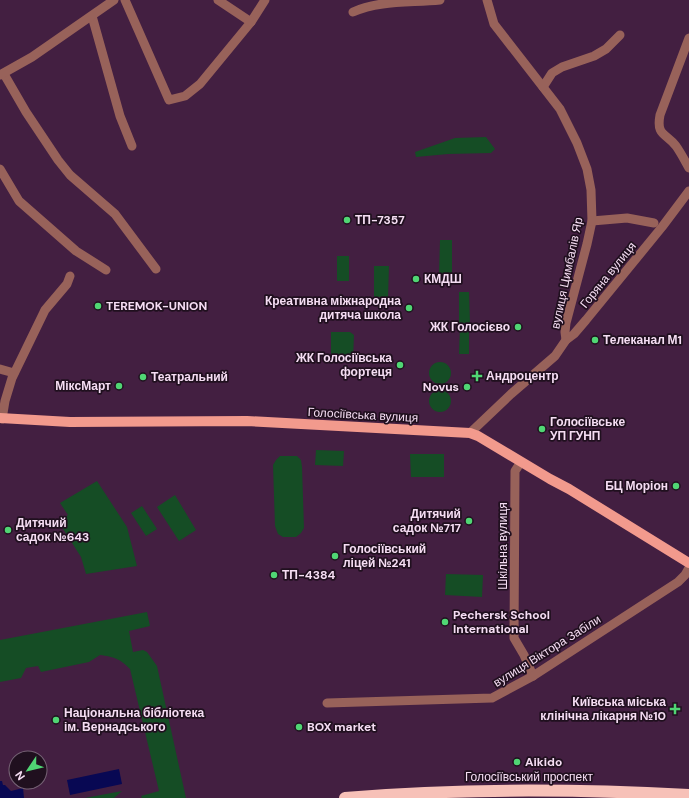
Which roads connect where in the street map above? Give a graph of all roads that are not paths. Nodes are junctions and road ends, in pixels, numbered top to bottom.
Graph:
1 (114, 0) edge
2 (124, 0) edge
3 (218, 0) edge
4 (265, 0) edge
5 (440, 0) edge
6 (487, 0) edge
7 (353, 12) dead end
8 (92, 16) junction
9 (251, 22) junction
10 (620, 35) dead end
11 (689, 38) edge
12 (2, 74) edge
13 (543, 87) junction
14 (132, 146) dead end
15 (689, 168) edge
16 (0, 169) edge
17 (689, 191) edge
18 (592, 221) junction
19 (654, 223) dead end
20 (106, 270) dead end
21 (156, 270) dead end
22 (70, 276) dead end
23 (566, 340) junction
24 (0, 369) edge
25 (14, 373) junction
26 (1, 418) edge
27 (470, 434) junction
28 (521, 462) junction
29 (689, 563) edge
30 (689, 568) edge
31 (533, 676) junction
32 (327, 703) dead end
33 (689, 795) edge
34 (345, 798) edge

1 - 8 street
2 - 9 street
3 - 9 street
4 - 9 street
5 - 7 street
6 - 13 street, вулиця Цимбалів Яр
8 - 12 street
8 - 14 street
10 - 13 street
11 - 15 street
12 - 21 street
13 - 18 street, вулиця Цимбалів Яр
16 - 20 street
17 - 23 street, Горяна вулиця
18 - 19 street
18 - 23 street, вулиця Цимбалів Яр
22 - 25 street
23 - 27 street, Горяна вулиця
24 - 25 street
25 - 26 street
26 - 27 main road, Голосіївська вулиця
27 - 28 main road, Голосіївська вулиця
28 - 29 main road, Голосіївська вулиця
28 - 31 street, Шкільна вулиця
30 - 31 street, вулиця Віктора Забіли
31 - 32 street, вулиця Віктора Забіли
33 - 34 highway, Голосіївський проспект

